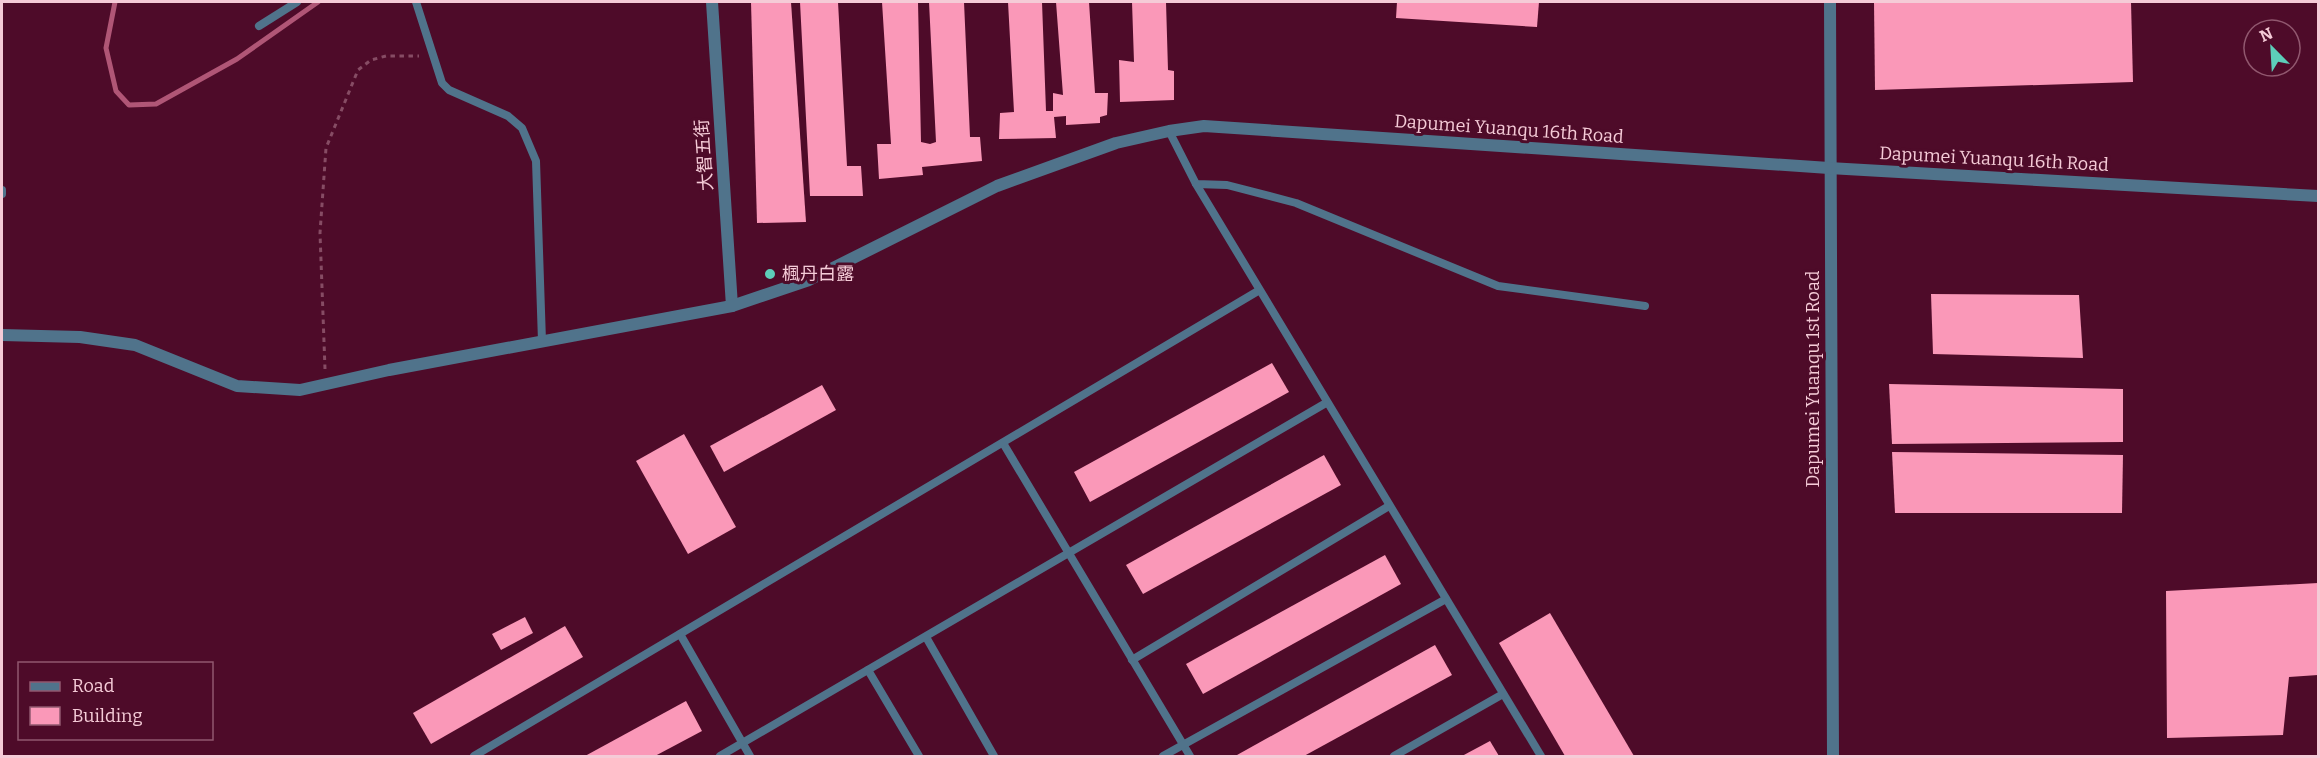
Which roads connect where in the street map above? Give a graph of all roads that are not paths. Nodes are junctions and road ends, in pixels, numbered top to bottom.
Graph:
1 (297, 2) edge
2 (416, 2) edge
3 (712, 2) edge
4 (1830, 2) edge
5 (259, 26) dead end
6 (1169, 130) junction
7 (1829, 168) junction
8 (1196, 184) junction
9 (2319, 196) edge
10 (1258, 291) junction
11 (732, 306) junction
12 (1645, 306) dead end
13 (2, 335) edge
14 (542, 341) junction
15 (1326, 403) junction
16 (1003, 443) junction
17 (1389, 506) junction
18 (1069, 553) junction
19 (1446, 599) junction
20 (680, 634) junction
21 (926, 637) junction
22 (1132, 660) junction
23 (868, 670) junction
24 (1503, 694) junction
25 (742, 744) junction
26 (1183, 745) junction
27 (474, 756) edge
28 (720, 756) edge
29 (750, 756) edge
30 (919, 756) edge
31 (994, 756) edge
32 (1163, 756) edge
33 (1190, 756) edge
34 (1394, 756) edge
35 (1541, 756) edge
36 (1833, 756) edge

1 - 5 lane
2 - 14 lane
3 - 11 street, 大智五街
4 - 7 street, Dapumei Yuanqu 1st Road
6 - 7 street, Dapumei Yuanqu 16th Road
6 - 8 lane
6 - 11 street, Dapumei Yuanqu 16th Road
7 - 9 street, Dapumei Yuanqu 16th Road
7 - 36 street, Dapumei Yuanqu 1st Road
8 - 10 lane
8 - 12 lane
10 - 15 lane
10 - 16 lane
11 - 14 street, Dapumei Yuanqu 16th Road
13 - 14 street, Dapumei Yuanqu 16th Road
15 - 17 lane
15 - 18 lane
16 - 18 lane
16 - 20 lane
17 - 19 lane
17 - 22 lane
18 - 21 lane
18 - 22 lane
19 - 24 lane
19 - 26 lane
20 - 25 lane
20 - 27 lane
21 - 23 lane
21 - 31 lane
22 - 26 lane
23 - 25 lane
23 - 30 lane
24 - 34 lane
24 - 35 lane
25 - 28 lane
25 - 29 lane
26 - 32 lane
26 - 33 lane

